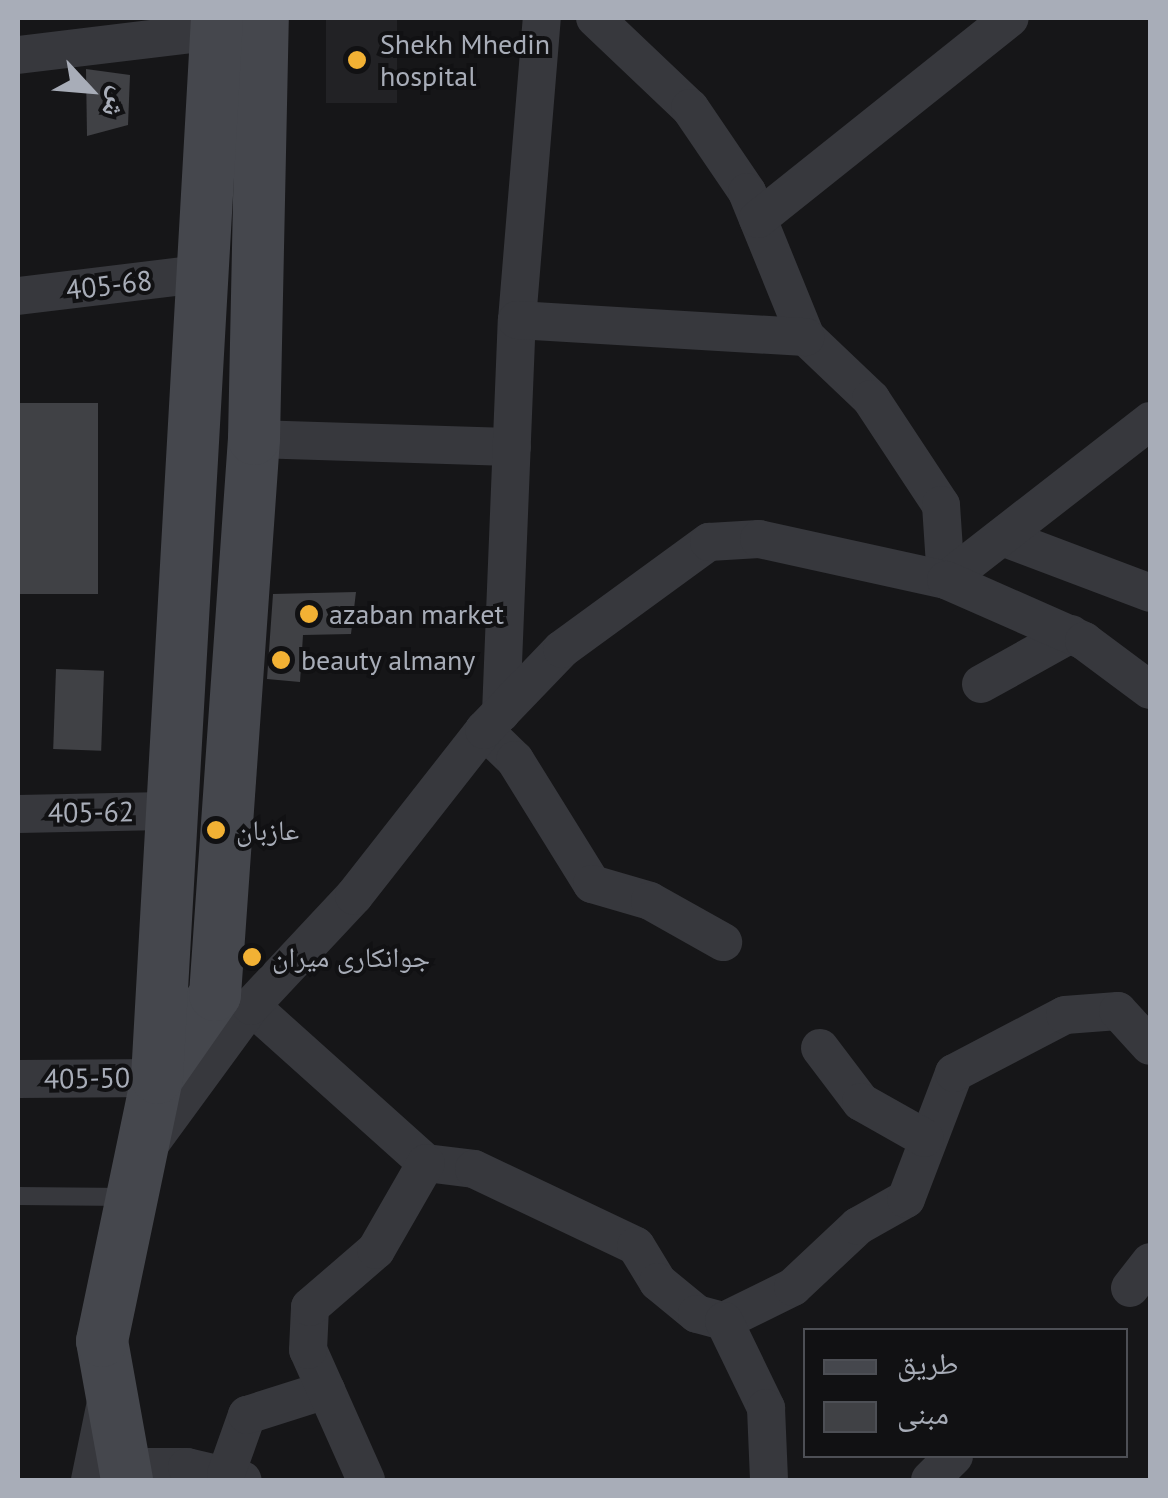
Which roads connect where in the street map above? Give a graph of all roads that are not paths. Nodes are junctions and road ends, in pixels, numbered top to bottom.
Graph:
1 (542, 18) edge
2 (595, 18) edge
3 (1010, 18) edge
4 (232, 22) edge
5 (18, 54) edge
6 (758, 220) junction
7 (201, 274) junction
8 (18, 296) edge
9 (517, 320) junction
10 (806, 337) junction
11 (1150, 421) edge
12 (254, 439) junction
13 (512, 447) junction
14 (1002, 537) junction
15 (946, 580) junction
16 (1150, 593) edge
17 (1071, 634) junction
18 (981, 684) dead end
19 (1150, 690) edge
20 (492, 721) junction
21 (165, 810) junction
22 (18, 814) edge
23 (723, 942) dead end
24 (251, 1006) junction
25 (1144, 1025) edge
26 (820, 1048) dead end
27 (157, 1078) junction
28 (18, 1079) edge
29 (926, 1138) junction
30 (426, 1164) junction
31 (139, 1174) junction
32 (18, 1196) edge
33 (724, 1321) junction
34 (326, 1390) junction
35 (952, 1458) edge
36 (113, 1476) edge
37 (235, 1477) edge
38 (366, 1480) edge
39 (769, 1480) edge
40 (930, 1480) edge

1 - 9 street
2 - 6 street
3 - 6 street
4 - 5 street
4 - 7 street
4 - 12 street
6 - 10 street
7 - 8 street, 405-68
7 - 21 street
9 - 10 street
9 - 13 street
10 - 15 street
11 - 14 street
12 - 13 street
12 - 27 street
13 - 20 street
14 - 15 street
14 - 16 street
15 - 17 street
15 - 20 street
17 - 18 street
17 - 19 street
20 - 23 street
20 - 24 street
21 - 22 street, 405-62
21 - 27 street
24 - 30 street
24 - 31 street
25 - 29 street
26 - 29 street
27 - 28 street, 405-50
27 - 31 street
29 - 33 street
30 - 33 street
30 - 34 street
31 - 32 lane
31 - 36 street
33 - 39 street
34 - 37 street
34 - 38 street
35 - 40 street
36 - 37 street

